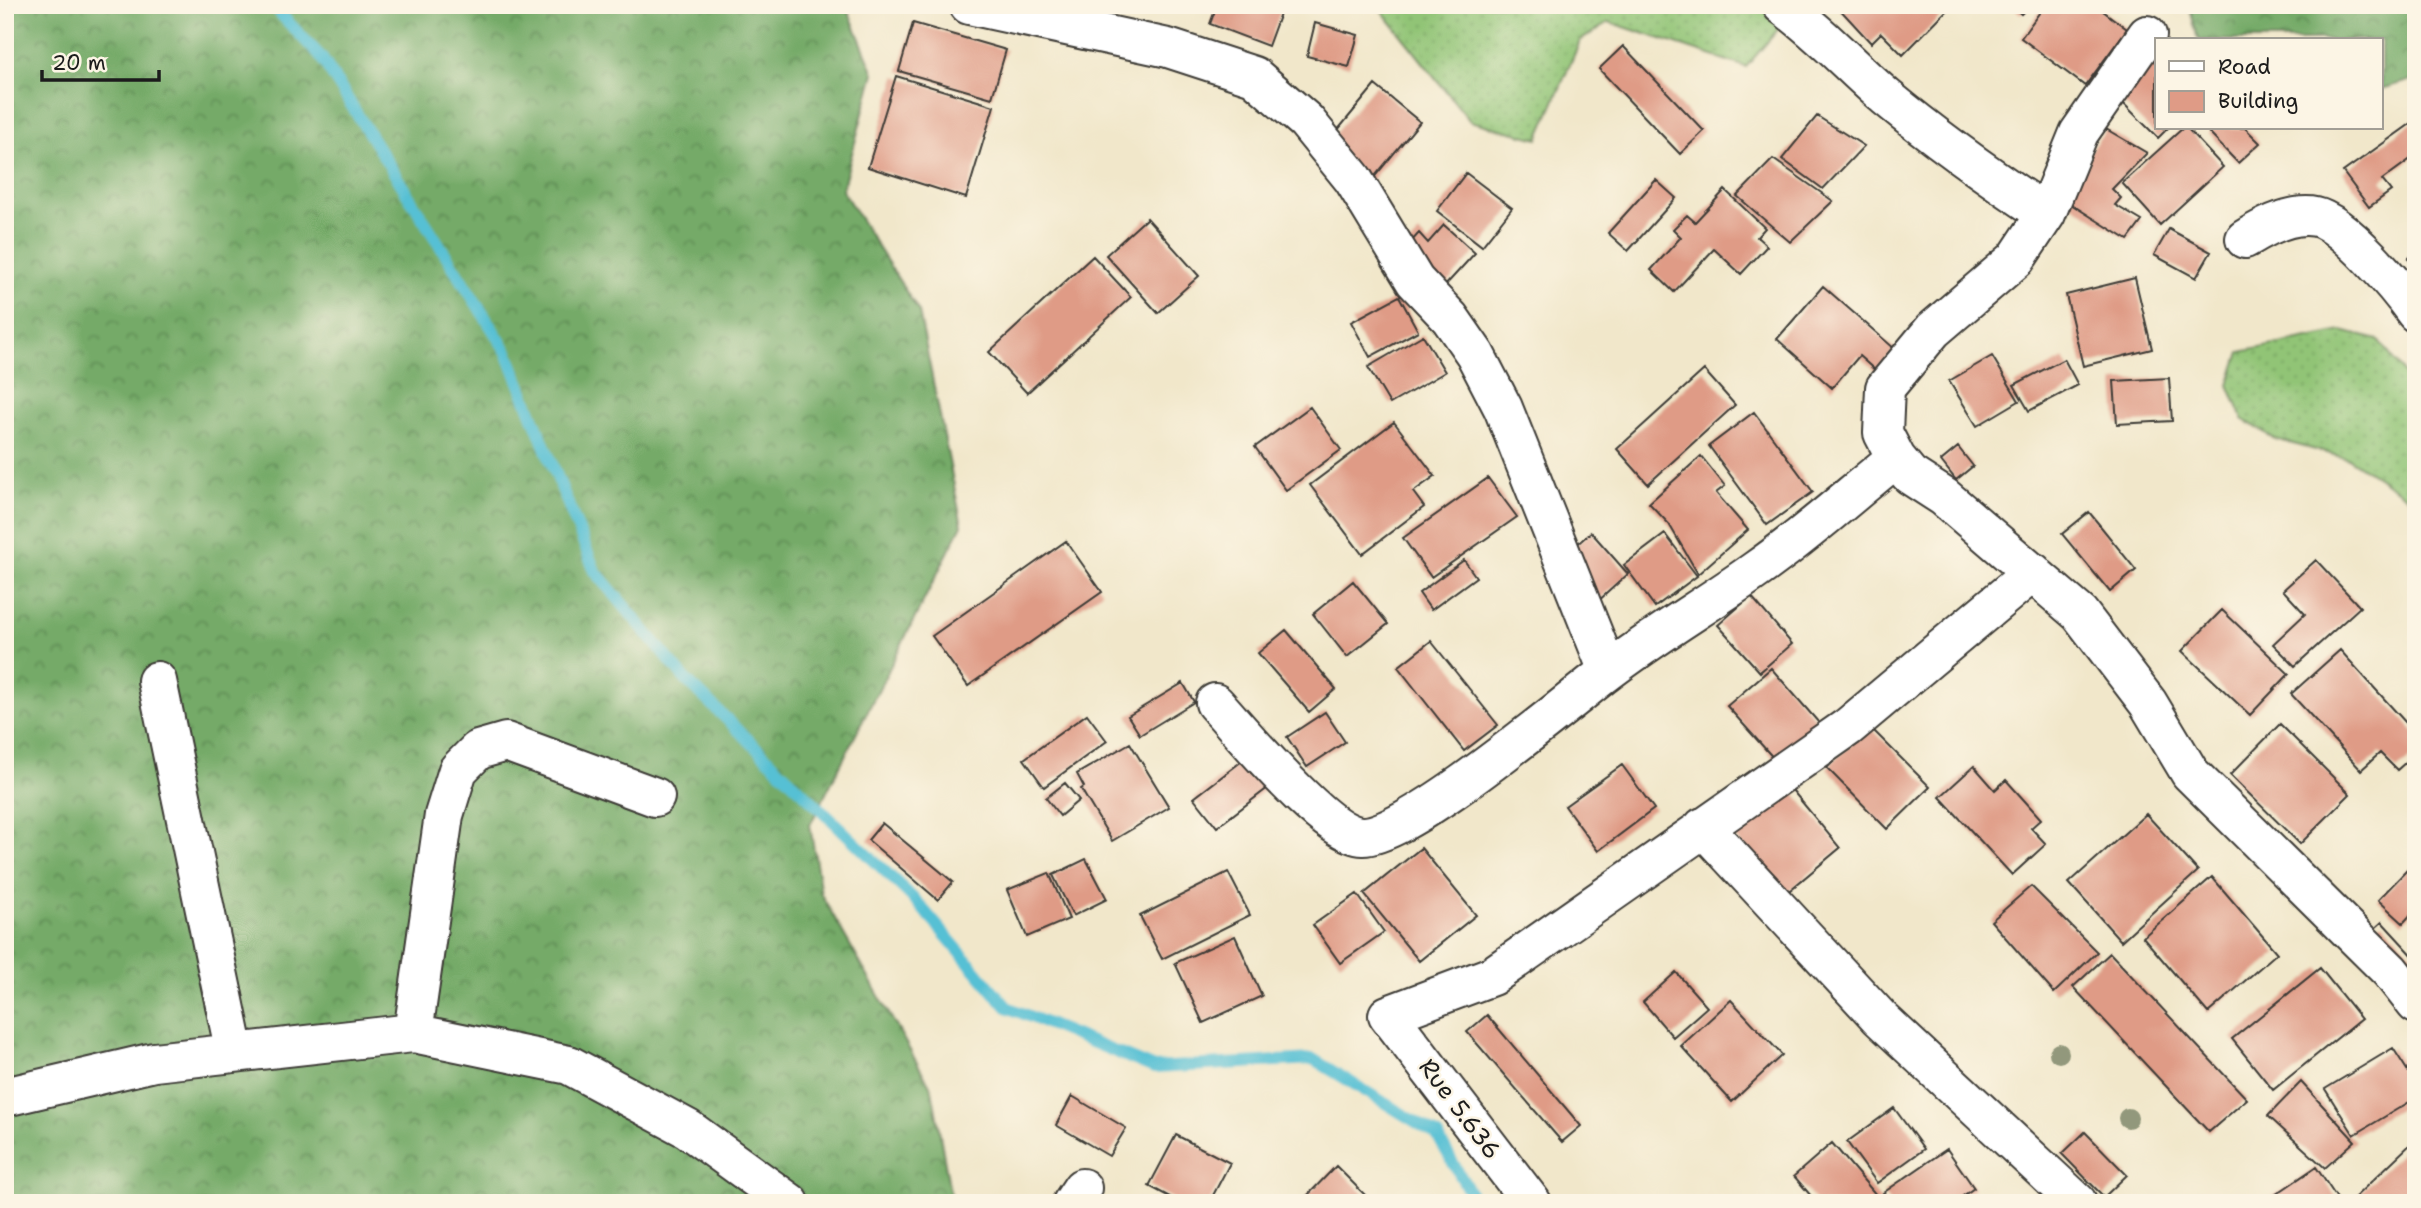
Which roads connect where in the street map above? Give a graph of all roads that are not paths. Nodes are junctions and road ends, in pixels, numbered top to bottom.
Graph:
1 (969, 5) edge
2 (1782, 5) edge
3 (2147, 35) dead end
4 (2046, 214) junction
5 (2245, 239) dead end
6 (2416, 313) edge
7 (1896, 458) junction
8 (2033, 572) junction
9 (1608, 671) junction
10 (157, 681) dead end
11 (1215, 703) dead end
12 (655, 797) dead end
13 (1703, 827) junction
14 (2416, 1004) edge
15 (412, 1033) junction
16 (235, 1054) junction
17 (5, 1097) edge
18 (2077, 1202) edge
19 (790, 1203) edge
20 (1532, 1203) edge

1 - 9 street
2 - 4 street
3 - 4 street
4 - 7 street
5 - 6 street
7 - 8 street
7 - 9 street
8 - 13 street
8 - 14 street
9 - 11 street
10 - 16 street
12 - 15 street
13 - 18 street
13 - 20 street, Rue 5.636
15 - 16 street
15 - 19 street
16 - 17 street

